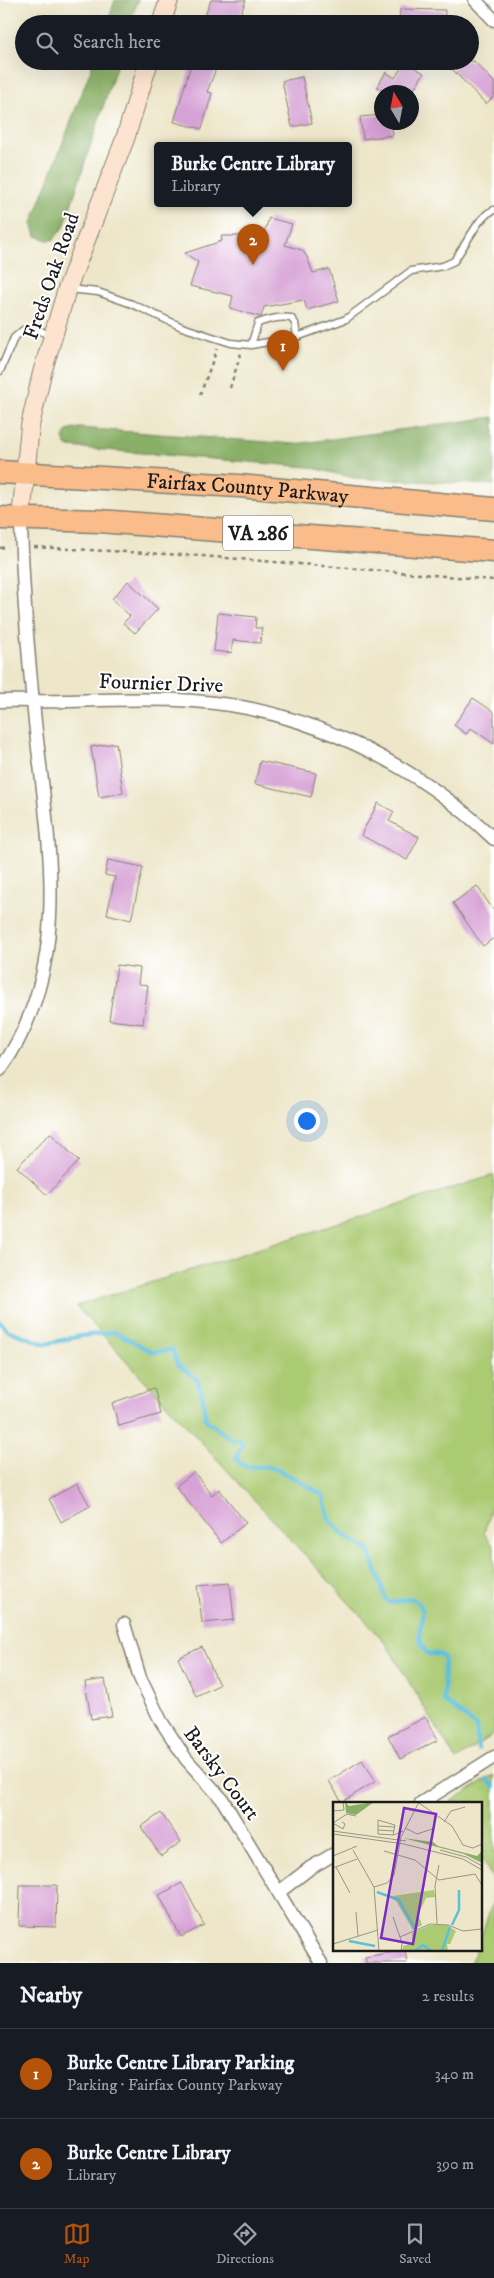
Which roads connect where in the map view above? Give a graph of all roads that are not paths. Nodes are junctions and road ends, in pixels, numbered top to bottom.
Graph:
1 (169, 0) edge
2 (475, 0) edge
3 (164, 15) edge
4 (494, 20) edge
5 (146, 70) edge
6 (494, 210) edge
7 (67, 289) junction
8 (298, 336) junction
9 (53, 338) junction
10 (251, 345) junction
11 (0, 371) edge
12 (0, 472) edge
13 (25, 472) junction
14 (494, 509) edge
15 (11, 518) edge
16 (494, 551) edge
17 (0, 701) edge
18 (33, 702) junction
19 (494, 839) edge
20 (0, 1070) edge
21 (124, 1624) dead end
22 (494, 1757) edge
23 (423, 1802) edge
24 (333, 1855) edge
25 (279, 1892) junction
26 (321, 1963) edge

1 - 3 street
2 - 4 street
5 - 7 street, Freds Oak Road
6 - 8 lane
7 - 9 street, Freds Oak Road
7 - 10 lane
8 - 10 lane
8 - 10 lane
9 - 11 lane
9 - 13 street, Freds Oak Road
12 - 13 highway, Fairfax County Parkway / VA 286
13 - 14 highway, Fairfax County Parkway / VA 286
13 - 15 street, Freds Oak Road
15 - 16 highway, Fairfax County Parkway / VA 286
15 - 18 street, Freds Oak Road
17 - 18 street, Fournier Drive
18 - 19 street, Fournier Drive
18 - 20 street, Freds Oak Road
21 - 25 street, Barsky Court
22 - 23 street
24 - 25 street
25 - 26 street, Barsky Court

